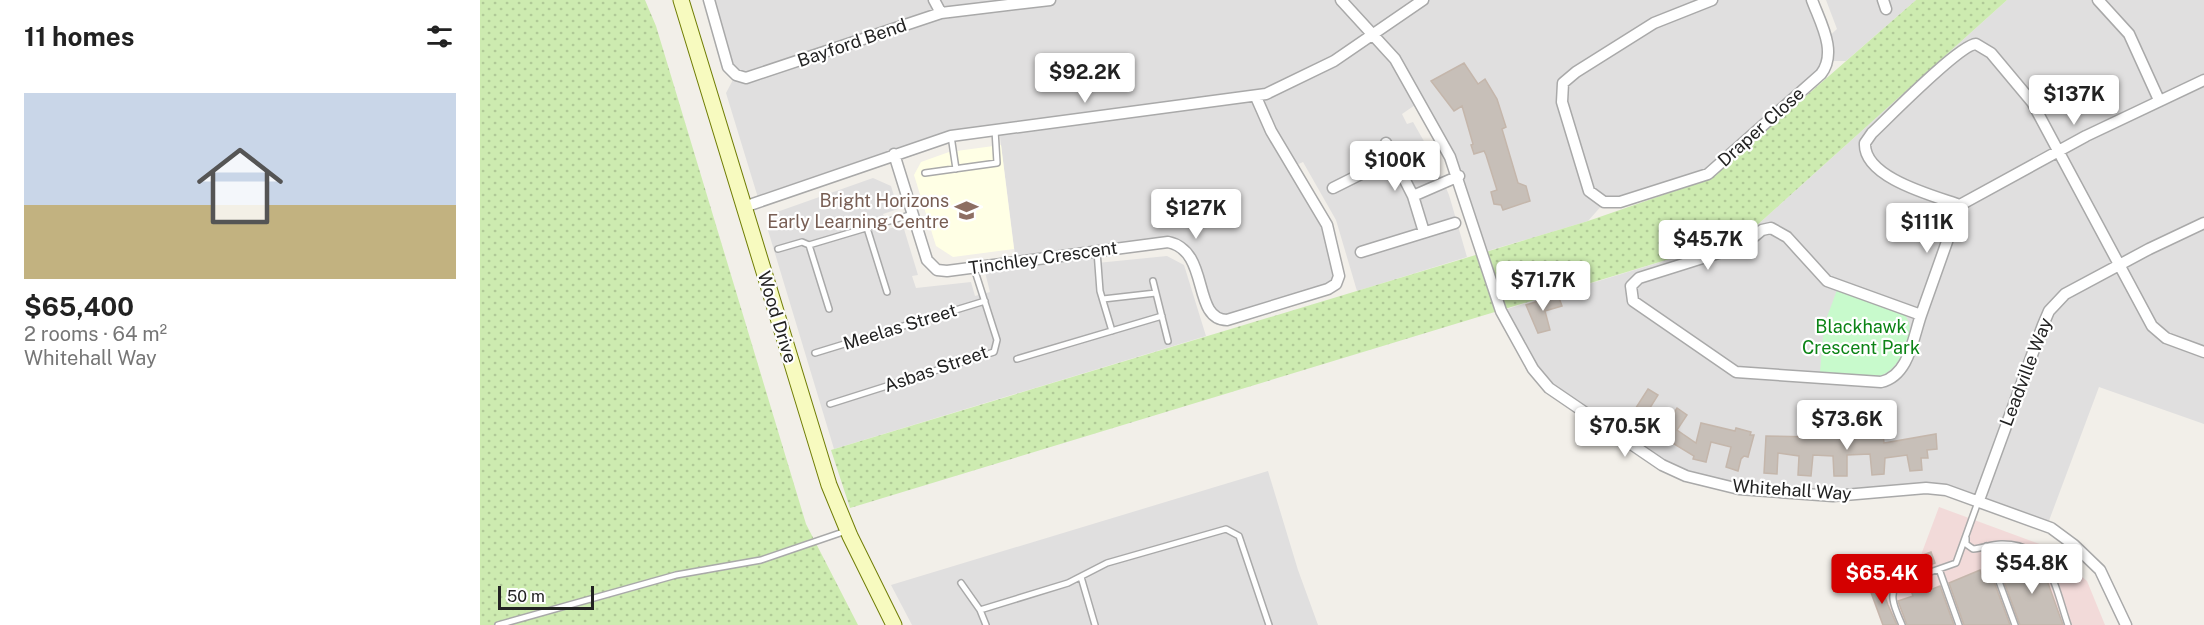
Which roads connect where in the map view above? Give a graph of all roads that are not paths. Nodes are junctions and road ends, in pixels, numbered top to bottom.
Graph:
1 (681, 0) edge
2 (709, 0) edge
3 (934, 0) edge
4 (1050, 0) edge
5 (1341, 0) edge
6 (1423, 0) edge
7 (1712, 0) edge
8 (1812, 0) edge
9 (2098, 0) edge
10 (941, 13) junction
11 (1372, 34) junction
12 (2204, 80) edge
13 (1256, 97) junction
14 (2159, 100) junction
15 (995, 130) junction
16 (951, 136) junction
17 (1386, 143) dead end
18 (2058, 151) junction
19 (894, 154) junction
20 (1393, 158) junction
21 (956, 169) junction
22 (925, 173) dead end
23 (1459, 176) junction
24 (1334, 188) dead end
25 (1413, 196) junction
26 (1960, 204) junction
27 (744, 207) junction
28 (913, 214) junction
29 (1455, 223) dead end
30 (2204, 223) edge
31 (867, 228) junction
32 (1424, 232) junction
33 (809, 245) junction
34 (778, 249) dead end
35 (1096, 251) junction
36 (1361, 252) dead end
37 (2120, 265) junction
38 (974, 268) junction
39 (1153, 281) dead end
40 (887, 292) dead end
41 (1156, 293) junction
42 (1103, 299) junction
43 (985, 301) junction
44 (829, 309) dead end
45 (1921, 315) junction
46 (1162, 316) junction
47 (1112, 331) junction
48 (1168, 341) dead end
49 (2204, 352) edge
50 (815, 353) dead end
51 (1017, 358) dead end
52 (830, 404) dead end
53 (1979, 501) junction
54 (847, 530) junction
55 (1966, 537) junction
56 (1986, 546) junction
57 (1939, 569) junction
58 (1081, 577) junction
59 (961, 584) dead end
60 (980, 610) junction
61 (498, 625) edge
62 (894, 625) edge
63 (986, 625) edge
64 (1095, 625) edge
65 (1269, 625) edge
66 (1902, 625) edge
67 (1959, 625) edge
68 (2015, 625) edge
69 (2068, 625) edge
70 (2126, 625) edge

1 - 27 street, Wood Drive
2 - 10 street, Bayford Bend
3 - 10 street
4 - 10 street, Bayford Bend
5 - 11 street, Whitehall Way
6 - 11 street
7 - 8 street, Draper Close
9 - 14 street
11 - 13 street
11 - 23 street, Whitehall Way
12 - 14 street
13 - 15 street
13 - 35 street, Tinchley Crescent
14 - 18 street
15 - 16 street
15 - 21 lane
16 - 19 street
16 - 21 lane
17 - 20 street
18 - 26 street
18 - 26 street
18 - 37 street
19 - 27 street
19 - 28 street, Tinchley Crescent
20 - 24 street
20 - 25 street
21 - 22 lane
23 - 25 street
23 - 53 street, Whitehall Way
25 - 32 street
26 - 45 street
27 - 54 street, Wood Drive
28 - 31 lane
28 - 38 street, Tinchley Crescent
29 - 32 street
30 - 37 street, Leadville Way
31 - 33 lane
31 - 40 lane
32 - 36 street
33 - 34 lane
33 - 44 lane
35 - 38 street, Tinchley Crescent
35 - 42 lane
37 - 49 street
37 - 53 street, Leadville Way
38 - 43 lane, Asbas Street
39 - 41 lane
41 - 42 lane
41 - 46 lane
42 - 47 lane
43 - 50 lane, Meelas Street
43 - 52 lane, Asbas Street
45 - 45 street
46 - 47 lane
46 - 48 lane
47 - 51 lane
53 - 55 lane
53 - 70 street, Whitehall Way
54 - 61 lane
54 - 62 street, Wood Drive
55 - 56 lane
55 - 57 lane
56 - 68 lane
56 - 69 lane
57 - 66 lane
57 - 67 lane
58 - 60 lane
58 - 64 lane
58 - 65 lane
59 - 60 lane
60 - 63 lane

